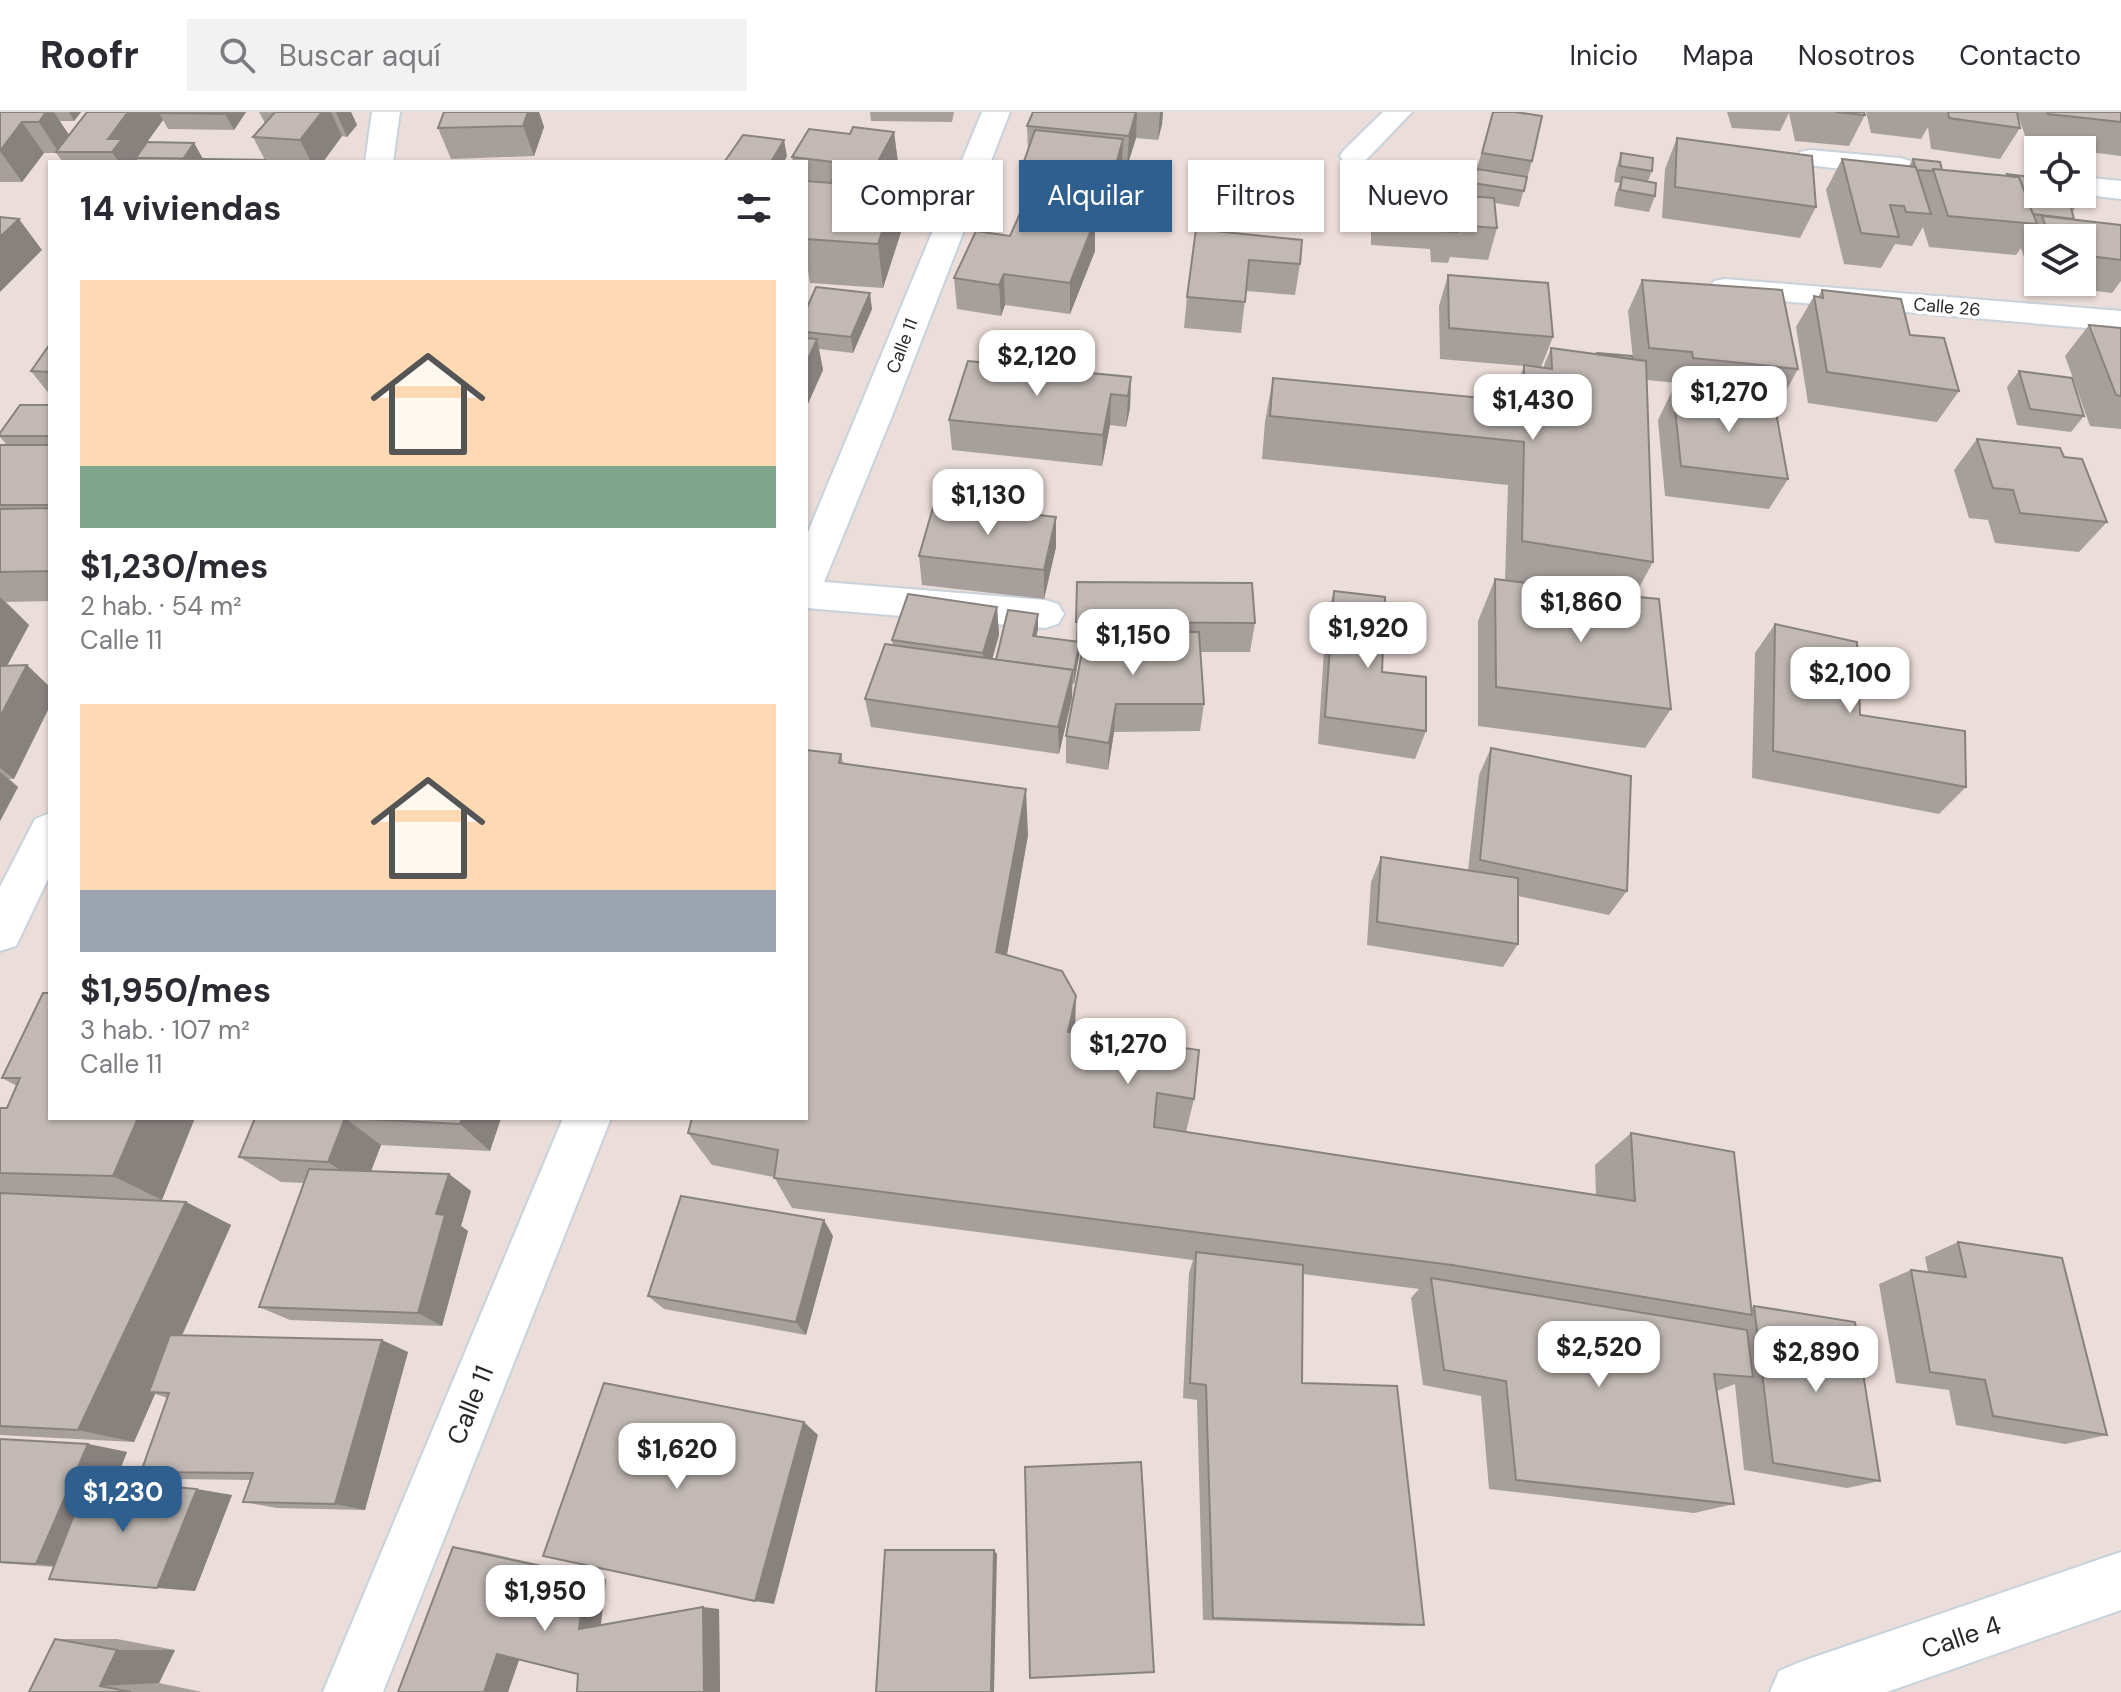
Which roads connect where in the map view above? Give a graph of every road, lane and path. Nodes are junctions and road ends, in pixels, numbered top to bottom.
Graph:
1 (386, 112) edge
2 (996, 112) edge
3 (1398, 112) edge
4 (1354, 156) dead end
5 (1810, 158) edge
6 (379, 160) edge
7 (1932, 171) edge
8 (2096, 187) edge
9 (2121, 190) edge
10 (1725, 288) edge
11 (2121, 321) edge
12 (808, 575) edge
13 (808, 594) edge
14 (1045, 614) dead end
15 (48, 835) edge
16 (0, 932) edge
17 (586, 1120) edge
18 (2121, 1581) edge
19 (353, 1692) edge
20 (1800, 1692) edge

1 - 6 street
2 - 12 street, Calle 11
3 - 4 street
5 - 7 street
8 - 9 street
10 - 11 street, Calle 26
13 - 14 street
15 - 16 street
17 - 19 street, Calle 11
18 - 20 street, Calle 4

